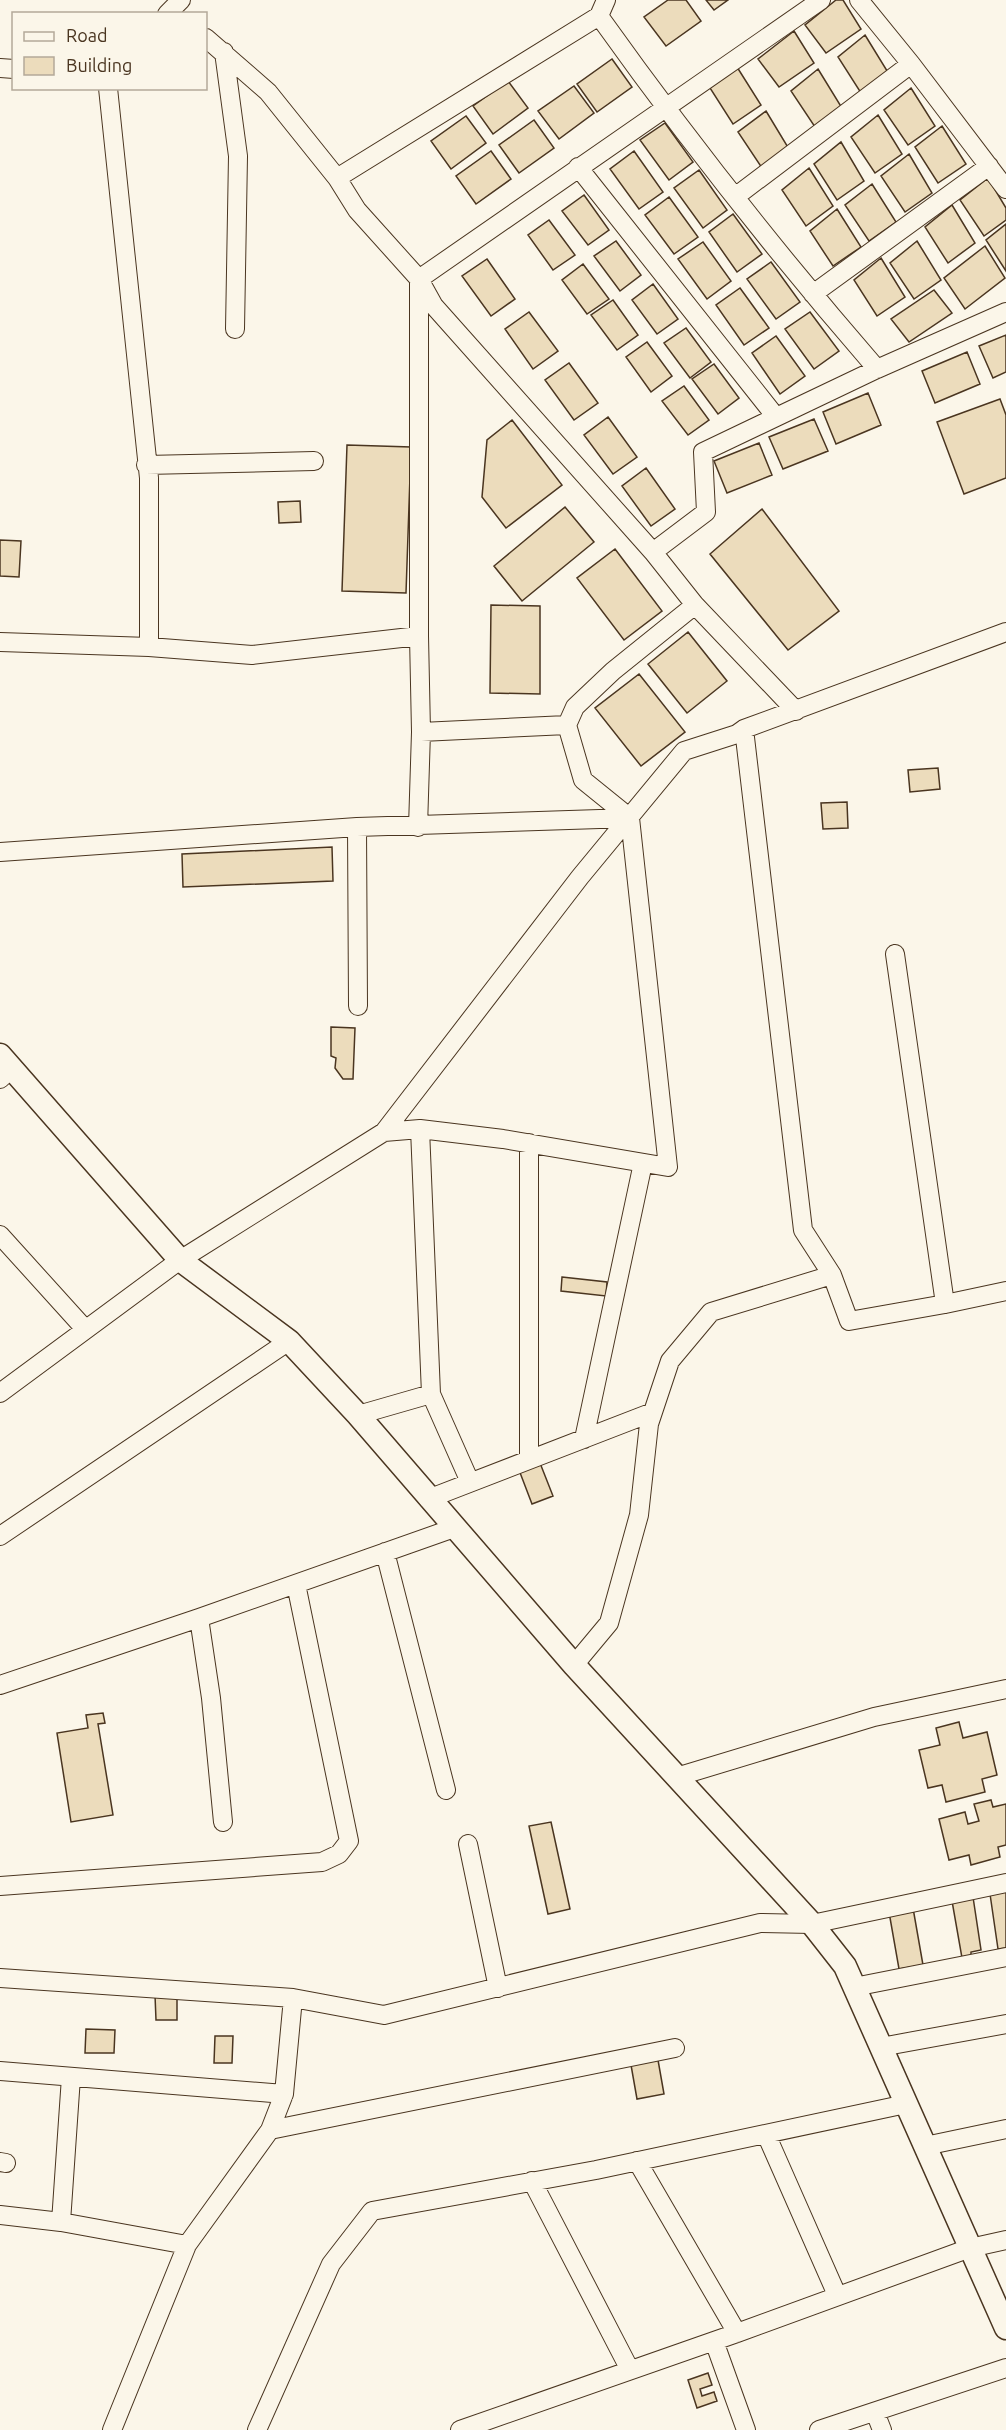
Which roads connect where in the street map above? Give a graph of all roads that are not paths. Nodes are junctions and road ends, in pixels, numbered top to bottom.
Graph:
1 (181, 0) edge
2 (821, 0) edge
3 (859, 0) edge
4 (602, 8) edge
5 (169, 12) edge
6 (207, 39) edge
7 (224, 52) junction
8 (911, 64) junction
9 (108, 90) edge
10 (664, 107) junction
11 (989, 166) junction
12 (578, 168) junction
13 (338, 178) junction
14 (1006, 189) edge
15 (735, 197) junction
16 (419, 279) junction
17 (813, 294) junction
18 (1006, 312) edge
19 (235, 329) dead end
20 (877, 369) junction
21 (776, 417) junction
22 (314, 461) dead end
23 (146, 465) junction
24 (653, 552) junction
25 (695, 605) junction
26 (1006, 632) edge
27 (420, 636) junction
28 (0, 642) edge
29 (149, 647) junction
30 (796, 711) junction
31 (567, 725) junction
32 (744, 729) junction
33 (421, 732) junction
34 (630, 818) junction
35 (357, 827) junction
36 (418, 827) junction
37 (0, 852) edge
38 (895, 954) dead end
39 (358, 1006) dead end
40 (4, 1068) edge
41 (420, 1129) junction
42 (384, 1132) junction
43 (529, 1143) junction
44 (644, 1163) junction
45 (0, 1235) edge
46 (180, 1260) junction
47 (832, 1275) junction
48 (1006, 1290) edge
49 (945, 1304) junction
50 (85, 1329) junction
51 (289, 1341) junction
52 (0, 1393) edge
53 (431, 1394) junction
54 (653, 1412) junction
55 (358, 1415) junction
56 (584, 1439) junction
57 (529, 1460) junction
58 (470, 1482) junction
59 (428, 1499) junction
60 (454, 1527) junction
61 (0, 1536) edge
62 (385, 1552) junction
63 (296, 1584) junction
64 (200, 1618) junction
65 (574, 1665) junction
66 (0, 1685) edge
67 (1006, 1689) edge
68 (676, 1777) junction
69 (446, 1790) dead end
70 (223, 1822) dead end
71 (468, 1844) dead end
72 (1006, 1883) edge
73 (0, 1886) edge
74 (812, 1924) junction
75 (1006, 1957) edge
76 (0, 1978) edge
77 (854, 1987) junction
78 (498, 1988) junction
79 (293, 1998) junction
80 (1006, 2024) edge
81 (881, 2047) junction
82 (675, 2048) dead end
83 (0, 2072) edge
84 (71, 2077) junction
85 (284, 2094) junction
86 (906, 2103) junction
87 (1006, 2129) edge
88 (270, 2130) junction
89 (766, 2133) junction
90 (925, 2146) junction
91 (638, 2161) junction
92 (532, 2181) junction
93 (0, 2215) edge
94 (61, 2222) junction
95 (1006, 2240) edge
96 (187, 2245) junction
97 (970, 2248) junction
98 (837, 2295) junction
99 (1006, 2328) edge
100 (737, 2333) junction
101 (714, 2342) junction
102 (1006, 2368) edge
103 (630, 2370) junction
104 (875, 2412) junction
105 (112, 2430) edge
106 (257, 2430) edge
107 (460, 2430) edge
108 (746, 2430) edge
109 (819, 2430) edge
110 (882, 2430) edge

1 - 5 street
2 - 10 street
3 - 8 street
4 - 10 street
4 - 13 street
6 - 7 street
7 - 13 street
7 - 19 street
8 - 11 street
8 - 15 street
9 - 23 street
10 - 12 street
10 - 15 street
11 - 14 street
11 - 17 street
12 - 16 street
12 - 21 street
13 - 16 street
15 - 17 street
16 - 24 street
16 - 27 street
17 - 20 street
18 - 20 street
20 - 21 street
21 - 24 street
22 - 23 street
23 - 29 street
24 - 25 street
25 - 30 street
25 - 31 street
26 - 30 street
27 - 29 street
27 - 33 street
28 - 29 street
30 - 32 street
31 - 33 street
31 - 34 street
32 - 34 street
32 - 47 street
33 - 36 street
34 - 36 street
34 - 42 street
34 - 44 street
35 - 36 street
35 - 37 street
35 - 39 street
38 - 49 street
40 - 46 street
41 - 42 street
41 - 43 street
41 - 53 street
42 - 46 street
43 - 44 street
43 - 57 street
44 - 56 street
45 - 50 street
46 - 50 street
46 - 51 street
47 - 49 street
47 - 54 street
48 - 49 street
50 - 52 street
51 - 55 street
51 - 61 street
53 - 55 street
53 - 58 street
54 - 56 street
54 - 65 street
55 - 59 street
56 - 57 street
57 - 58 street
58 - 59 street
59 - 60 street
60 - 62 street
60 - 65 street
62 - 63 street
62 - 69 street
63 - 64 street
63 - 73 street
64 - 66 street
64 - 70 street
65 - 68 street
67 - 68 street
68 - 74 street
71 - 78 street
72 - 74 street
74 - 77 street
74 - 78 street
75 - 77 street
76 - 79 street
77 - 81 street
78 - 79 street
79 - 85 street
80 - 81 street
81 - 86 street
82 - 88 street
83 - 84 street
84 - 85 street
84 - 94 street
85 - 88 street
86 - 89 street
86 - 90 street
87 - 90 street
88 - 96 street
89 - 91 street
89 - 98 street
90 - 97 street
91 - 92 street
91 - 100 street
92 - 103 street
92 - 106 street
93 - 94 street
94 - 96 street
95 - 97 street
96 - 105 street
97 - 98 street
97 - 99 street
98 - 100 street
100 - 101 street
101 - 103 street
101 - 108 street
102 - 104 street
103 - 107 street
104 - 109 street
104 - 110 street

